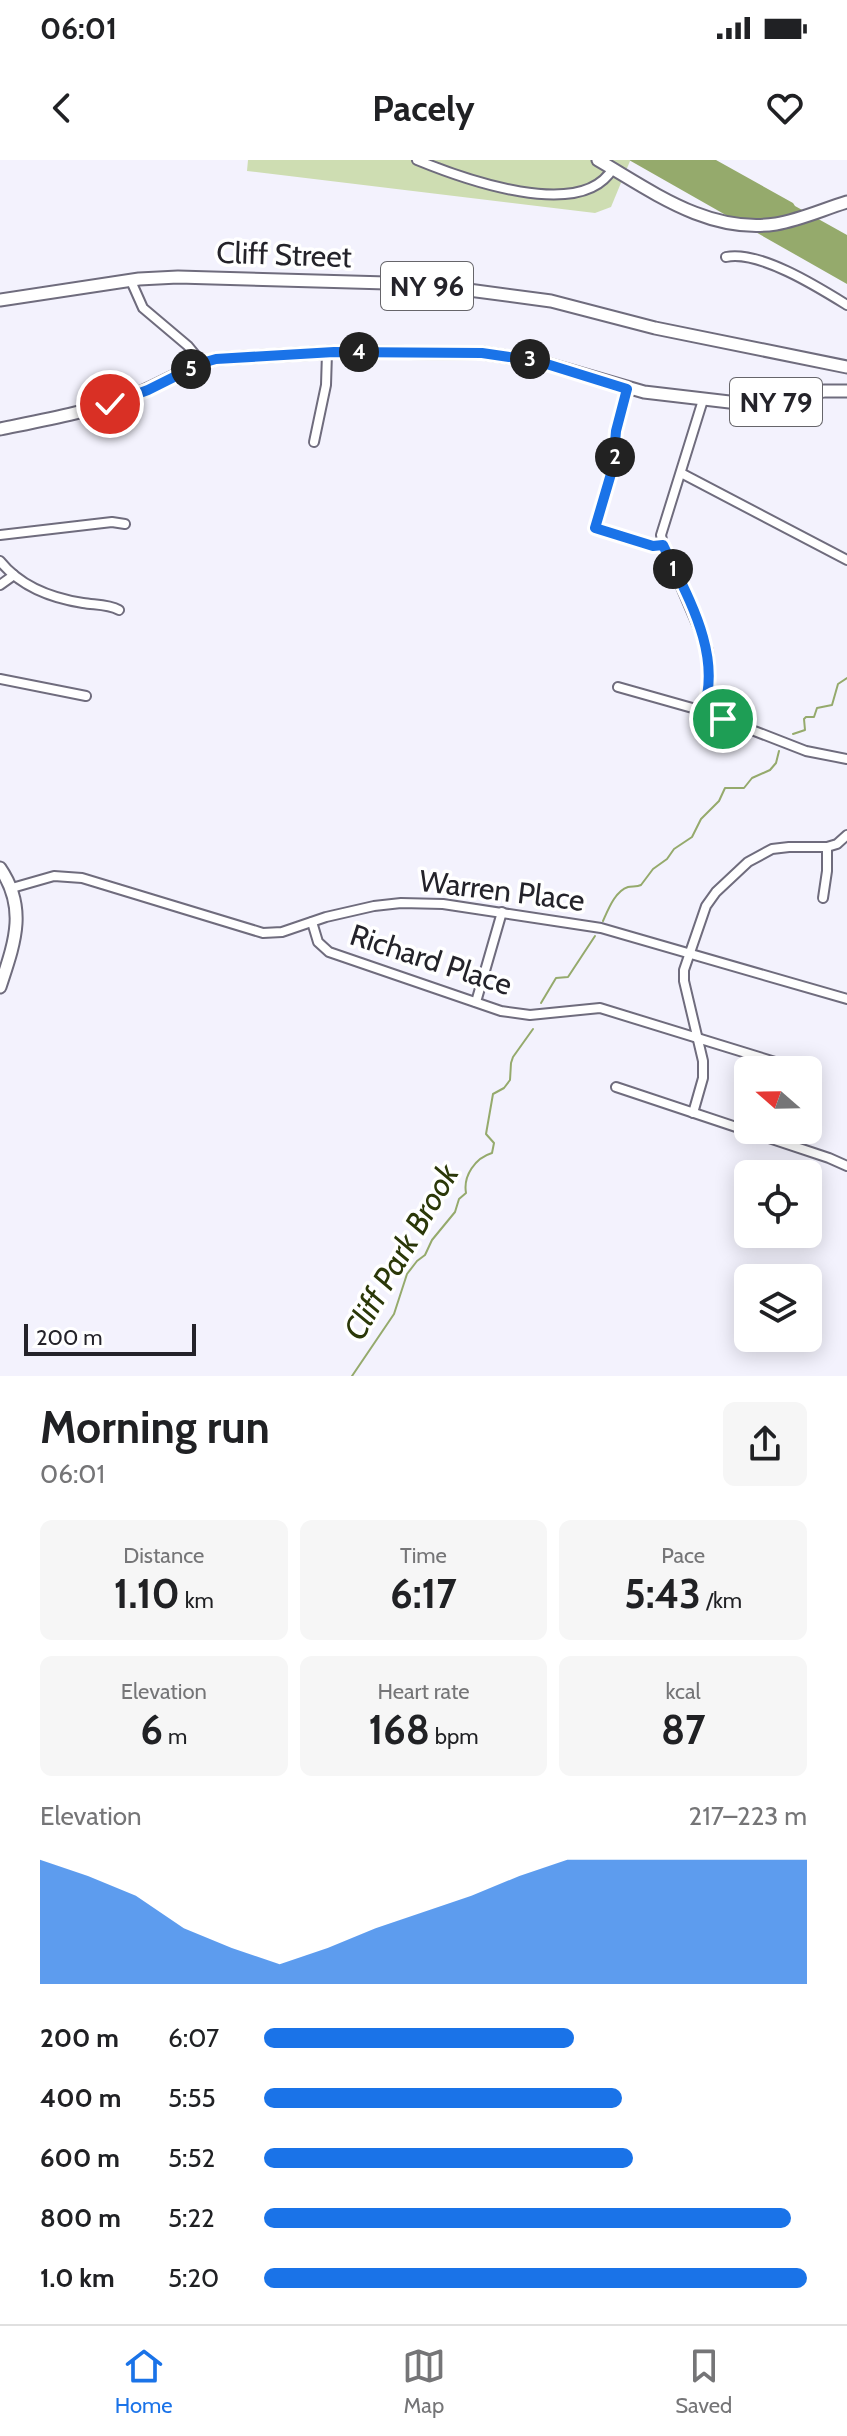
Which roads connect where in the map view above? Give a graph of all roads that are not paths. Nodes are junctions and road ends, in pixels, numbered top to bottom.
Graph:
1 (417, 160) edge
2 (598, 160) edge
3 (613, 168) junction
4 (847, 202) edge
5 (726, 257) dead end
6 (131, 281) junction
7 (0, 300) edge
8 (847, 305) edge
9 (327, 353) junction
10 (202, 363) junction
11 (847, 367) edge
12 (627, 389) junction
13 (847, 391) edge
14 (703, 400) junction
15 (0, 429) edge
16 (314, 442) dead end
17 (681, 473) junction
18 (125, 524) dead end
19 (0, 535) edge
20 (663, 545) junction
21 (847, 560) edge
22 (0, 561) edge
23 (14, 575) junction
24 (0, 585) edge
25 (119, 610) dead end
26 (0, 679) edge
27 (618, 687) dead end
28 (86, 696) dead end
29 (703, 711) junction
30 (847, 759) edge
31 (847, 835) edge
32 (827, 847) junction
33 (0, 868) edge
34 (12, 888) junction
35 (823, 898) dead end
36 (502, 912) junction
37 (312, 922) junction
38 (689, 952) junction
39 (0, 987) edge
40 (847, 999) edge
41 (476, 1002) junction
42 (698, 1038) junction
43 (756, 1056) edge
44 (616, 1087) dead end
45 (693, 1113) junction
46 (847, 1166) edge

1 - 3 street
2 - 3 main road
3 - 4 main road
5 - 8 street
6 - 7 main road, Cliff Street / NY 96
6 - 10 street
6 - 11 main road, Cliff Street / NY 96
9 - 10 main road, NY 79
9 - 12 main road, NY 79
9 - 16 street
10 - 15 main road, NY 79
12 - 14 main road, NY 79
12 - 20 street
13 - 14 main road, NY 79
14 - 17 street
17 - 20 street
17 - 21 street
18 - 19 street
20 - 29 street
22 - 23 street
23 - 24 street
23 - 25 street
26 - 28 street
27 - 29 street
29 - 30 street
31 - 32 street
32 - 35 street
32 - 38 street
33 - 34 main road
34 - 37 street, Warren Place
34 - 39 main road
36 - 37 street, Warren Place
36 - 38 street, Warren Place
36 - 41 street
37 - 41 street, Richard Place
38 - 40 street, Warren Place
38 - 42 street
41 - 42 street, Richard Place
42 - 43 street, Richard Place
42 - 45 street
44 - 45 street
45 - 46 street

